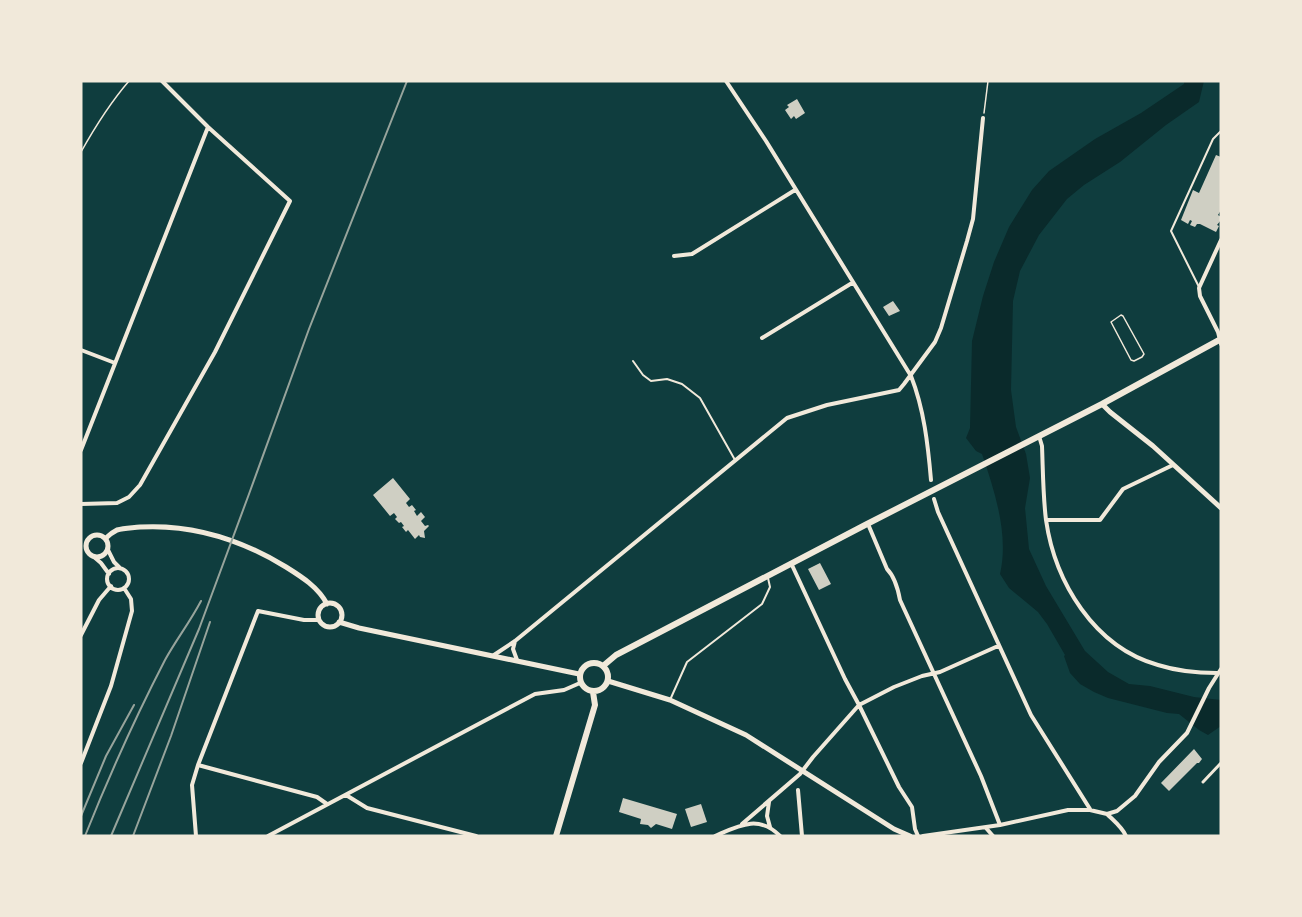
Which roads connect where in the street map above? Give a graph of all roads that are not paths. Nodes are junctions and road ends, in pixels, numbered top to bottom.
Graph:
1 (162, 81) edge
2 (726, 81) edge
3 (983, 118) road end
4 (208, 127) junction
5 (1221, 131) edge
6 (795, 190) junction
7 (1221, 240) edge
8 (674, 256) dead end
9 (852, 283) junction
10 (1199, 288) junction
11 (762, 338) dead end
12 (1220, 341) edge
13 (81, 350) edge
14 (633, 361) dead end
15 (115, 363) junction
16 (910, 376) junction
17 (1102, 404) junction
18 (1039, 436) junction
19 (81, 450) edge
20 (735, 461) junction
21 (1173, 465) junction
22 (931, 480) dead end
23 (934, 499) dead end
24 (81, 504) edge
25 (1221, 508) edge
26 (1046, 520) junction
27 (867, 524) junction
28 (81, 536) edge
29 (105, 538) junction
30 (88, 539) junction
31 (108, 550) junction
32 (88, 552) junction
33 (81, 553) edge
34 (94, 557) junction
35 (791, 563) junction
36 (120, 568) junction
37 (109, 574) junction
38 (768, 576) junction
39 (111, 586) junction
40 (124, 588) junction
41 (327, 604) junction
42 (320, 620) junction
43 (339, 621) junction
44 (81, 634) edge
45 (515, 641) junction
46 (998, 646) junction
47 (494, 655) junction
48 (517, 660) junction
49 (603, 666) junction
50 (933, 673) junction
51 (1220, 673) edge
52 (579, 674) junction
53 (608, 681) junction
54 (580, 683) junction
55 (593, 692) junction
56 (670, 700) junction
57 (859, 705) junction
58 (81, 763) edge
59 (1221, 764) edge
60 (198, 765) junction
61 (803, 771) junction
62 (1203, 782) dead end
63 (798, 790) dead end
64 (346, 795) junction
65 (769, 801) junction
66 (327, 804) junction
67 (1090, 810) junction
68 (1107, 814) junction
69 (742, 824) junction
70 (1000, 825) junction
71 (771, 827) junction
72 (986, 827) junction
73 (459, 834) edge
74 (196, 836) edge
75 (268, 836) edge
76 (476, 836) edge
77 (556, 836) edge
78 (716, 836) edge
79 (780, 836) edge
80 (802, 836) edge
81 (910, 836) edge
82 (918, 836) edge
83 (923, 836) edge
84 (993, 836) edge
85 (1126, 836) edge

1 - 4 street
2 - 6 street
3 - 16 street
4 - 15 street
4 - 24 street
5 - 10 lane
6 - 8 street
6 - 9 street
7 - 10 street
9 - 11 street
9 - 16 street
10 - 12 street
12 - 17 main road
13 - 15 street
14 - 20 lane
15 - 19 street
16 - 20 street
16 - 22 street
17 - 18 main road
17 - 21 street
18 - 26 street
18 - 27 main road
20 - 45 street
21 - 25 street
21 - 26 street
23 - 46 street
26 - 51 street
27 - 35 main road
27 - 50 street
28 - 30 street
29 - 30 street
29 - 31 street
29 - 41 street
30 - 32 street
31 - 34 street
31 - 36 street
32 - 33 street
32 - 34 street
34 - 37 street
35 - 38 main road
35 - 57 street
36 - 37 street
36 - 40 street
37 - 39 street
38 - 49 main road
38 - 56 lane
39 - 40 street
39 - 44 street
40 - 58 street
41 - 42 street
41 - 43 street
42 - 43 street
42 - 60 street
43 - 47 street
45 - 47 street
45 - 48 street
46 - 50 street
46 - 67 street
47 - 48 street
48 - 52 street
49 - 52 main road
49 - 53 main road
50 - 57 street
50 - 70 street
51 - 68 street
52 - 54 main road
53 - 55 main road
53 - 56 street
54 - 55 main road
54 - 64 street
55 - 77 main road
56 - 61 street
57 - 61 street
57 - 82 street
59 - 62 street
60 - 66 street
60 - 74 street
61 - 65 street
61 - 81 street
63 - 80 street
64 - 66 street
64 - 73 street
65 - 69 street
65 - 71 street
66 - 75 street
67 - 68 street
67 - 70 street
68 - 85 street
69 - 71 street
69 - 78 street
70 - 72 street
71 - 79 street
72 - 83 street
72 - 84 street
73 - 76 street

